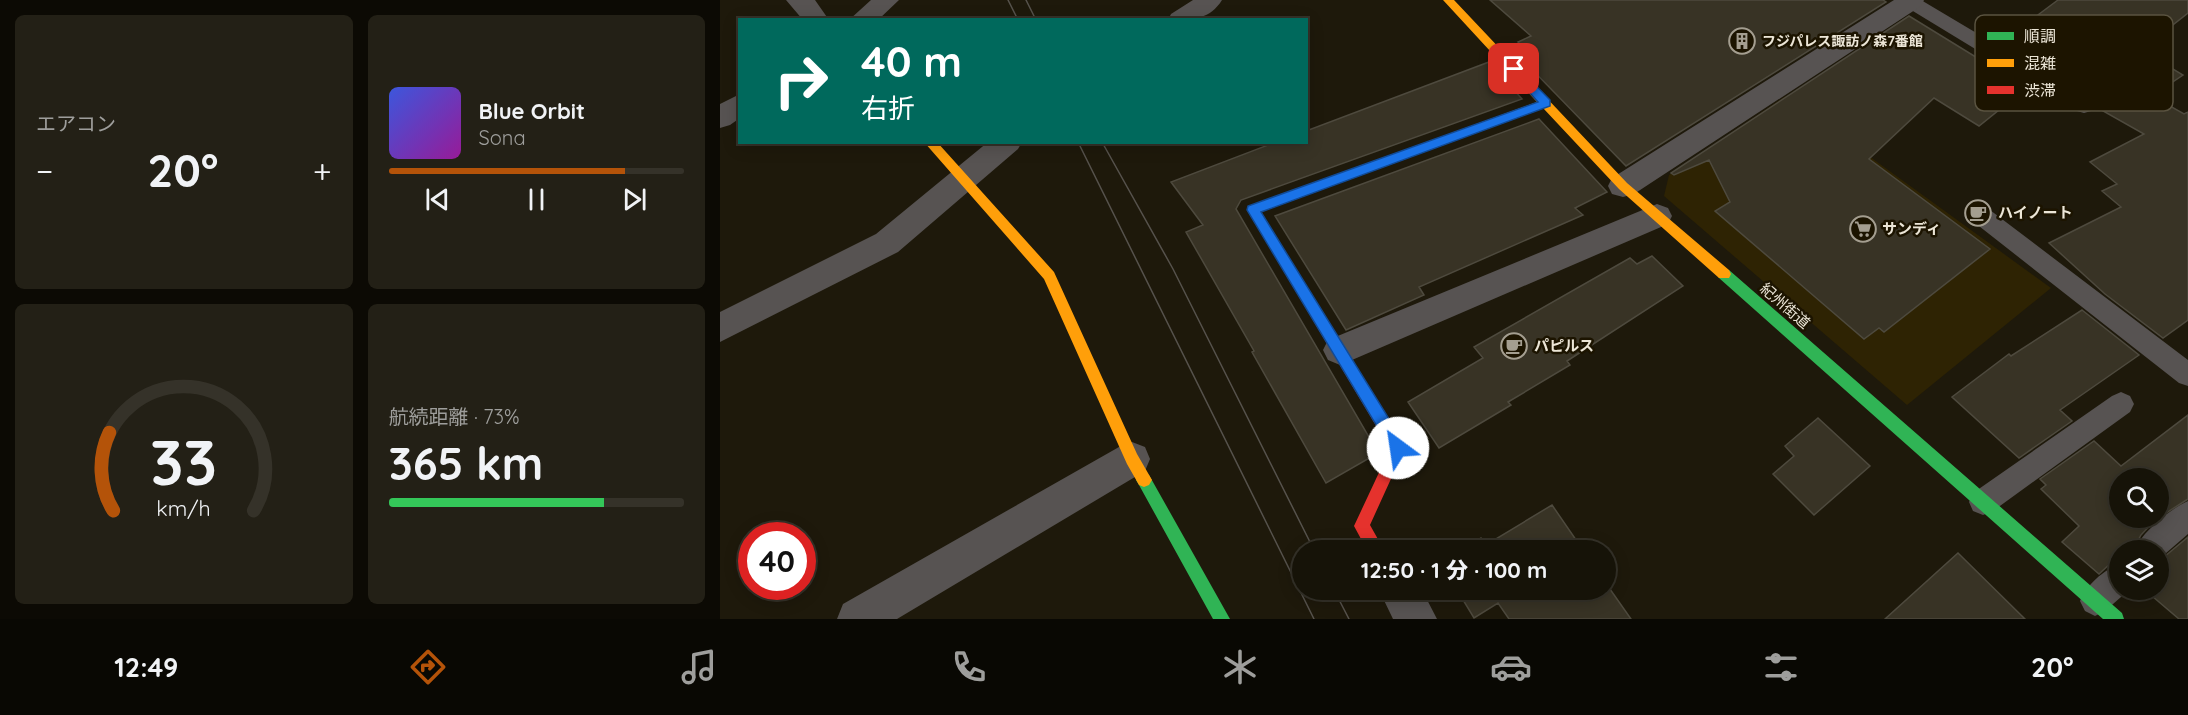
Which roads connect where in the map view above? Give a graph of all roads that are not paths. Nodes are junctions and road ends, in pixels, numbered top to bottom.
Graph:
1 (888, 0) edge
2 (1210, 0) edge
3 (1448, 0) edge
4 (1911, 1) edge
5 (864, 18) edge
6 (1183, 18) edge
7 (1975, 40) edge
8 (1546, 103) junction
9 (738, 105) edge
10 (720, 118) edge
11 (932, 144) edge
12 (1006, 144) edge
13 (964, 179) junction
14 (1623, 186) junction
15 (1978, 213) dead end
16 (1657, 216) junction
17 (720, 328) edge
18 (1340, 350) junction
19 (2188, 375) edge
20 (2121, 404) dead end
21 (1132, 459) junction
22 (1983, 502) junction
23 (2188, 515) edge
24 (1370, 540) edge
25 (2161, 540) edge
26 (1404, 600) edge
27 (2106, 610) edge
28 (858, 619) edge
29 (1222, 619) edge
30 (1416, 619) edge

1 - 5 street
2 - 6 street
3 - 8 street, 紀州街道
4 - 7 lane
4 - 14 street
8 - 14 street, 紀州街道
8 - 18 street
9 - 10 street
11 - 13 street
12 - 13 street
13 - 17 street
13 - 21 street
14 - 16 street, 紀州街道
15 - 19 lane
16 - 18 street
16 - 22 street, 紀州街道
18 - 24 street
20 - 22 lane
21 - 28 street
21 - 29 street
22 - 27 street, 紀州街道
23 - 25 lane
26 - 30 street

